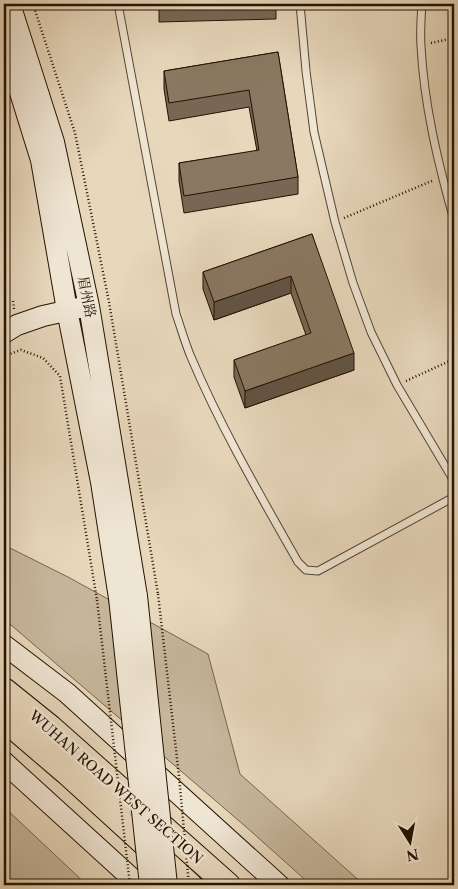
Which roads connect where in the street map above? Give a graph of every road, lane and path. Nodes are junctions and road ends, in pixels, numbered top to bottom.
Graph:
1 (10, 4) edge
2 (118, 4) edge
3 (300, 4) edge
4 (422, 4) edge
5 (454, 38) edge
6 (4, 41) edge
7 (421, 45) junction
8 (442, 177) junction
9 (454, 220) edge
10 (335, 222) junction
11 (89, 306) junction
12 (67, 310) junction
13 (4, 333) edge
14 (4, 356) edge
15 (454, 359) edge
16 (397, 385) junction
17 (454, 481) edge
18 (454, 497) edge
19 (158, 594) dead end
20 (128, 597) junction
21 (4, 645) edge
22 (4, 690) edge
23 (4, 719) edge
24 (4, 762) edge
25 (130, 885) edge
26 (139, 885) edge
27 (150, 885) edge
28 (167, 885) edge
29 (190, 885) edge
30 (228, 885) edge
31 (279, 885) edge

1 - 11 main road, 眉州路
2 - 18 lane
3 - 10 lane
4 - 7 lane
5 - 7 path
6 - 12 main road
7 - 8 lane
8 - 9 lane
8 - 10 path
10 - 16 lane
11 - 12 main road
11 - 20 main road, 眉州路
12 - 13 main road
12 - 20 main road
14 - 25 path, bridge
15 - 16 path
16 - 17 lane
19 - 29 path, bridge
20 - 27 main road, bridge
20 - 28 main road, bridge
21 - 31 main road
22 - 30 highway, WUHAN ROAD WEST SECTION
23 - 29 highway, WUHAN ROAD WEST SECTION
24 - 26 main road

